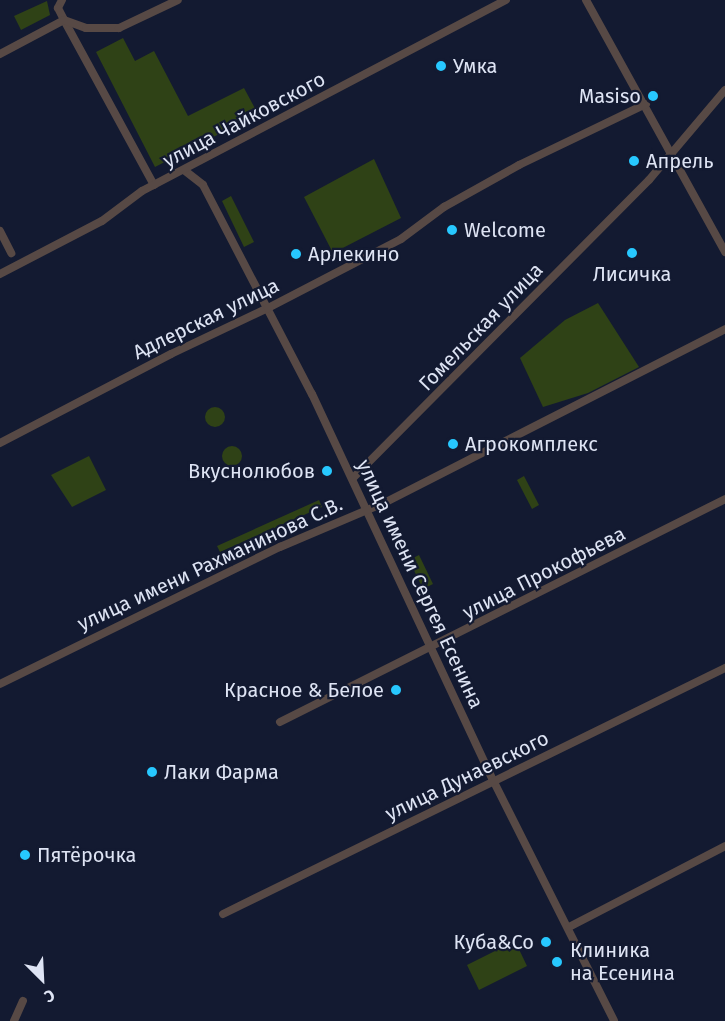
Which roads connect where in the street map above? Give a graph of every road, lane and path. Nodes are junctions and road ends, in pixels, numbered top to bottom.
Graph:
1 (62, 0) edge
2 (178, 0) edge
3 (506, 0) edge
4 (586, 0) edge
5 (64, 20) junction
6 (0, 54) edge
7 (725, 90) edge
8 (646, 104) junction
9 (673, 154) junction
10 (184, 170) junction
11 (154, 185) junction
12 (0, 231) edge
13 (725, 252) edge
14 (11, 253) dead end
15 (0, 274) edge
16 (268, 309) junction
17 (725, 329) edge
18 (0, 443) edge
19 (353, 478) junction
20 (725, 499) edge
21 (368, 510) junction
22 (432, 648) junction
23 (725, 668) edge
24 (0, 684) edge
25 (279, 722) dead end
26 (494, 782) junction
27 (725, 846) edge
28 (223, 914) dead end
29 (569, 927) junction
30 (23, 1001) dead end
31 (14, 1021) edge
32 (614, 1021) edge

1 - 5 street
2 - 5 street
3 - 10 street, улица Чайковского
4 - 8 street
5 - 6 street
5 - 11 street
7 - 9 street, Гомельская улица
8 - 9 street
8 - 16 street, Адлерская улица
9 - 13 street
9 - 19 street, Гомельская улица
10 - 11 street, улица Чайковского
10 - 16 street, улица имени Сергея Есенина
11 - 15 street, улица Чайковского
12 - 14 street
16 - 18 street, Адлерская улица
16 - 19 street, улица имени Сергея Есенина
17 - 21 street, улица имени Рахманинова С.В.
19 - 21 street, улица имени Сергея Есенина
20 - 22 street, улица Прокофьева
21 - 22 street, улица имени Сергея Есенина
21 - 24 street, улица имени Рахманинова С.В.
22 - 25 street, улица Прокофьева
22 - 26 street, улица имени Сергея Есенина
23 - 26 street, улица Дунаевского
26 - 28 street, улица Дунаевского
26 - 29 street, улица имени Сергея Есенина
27 - 29 street
29 - 32 street, улица имени Сергея Есенина
30 - 31 street

